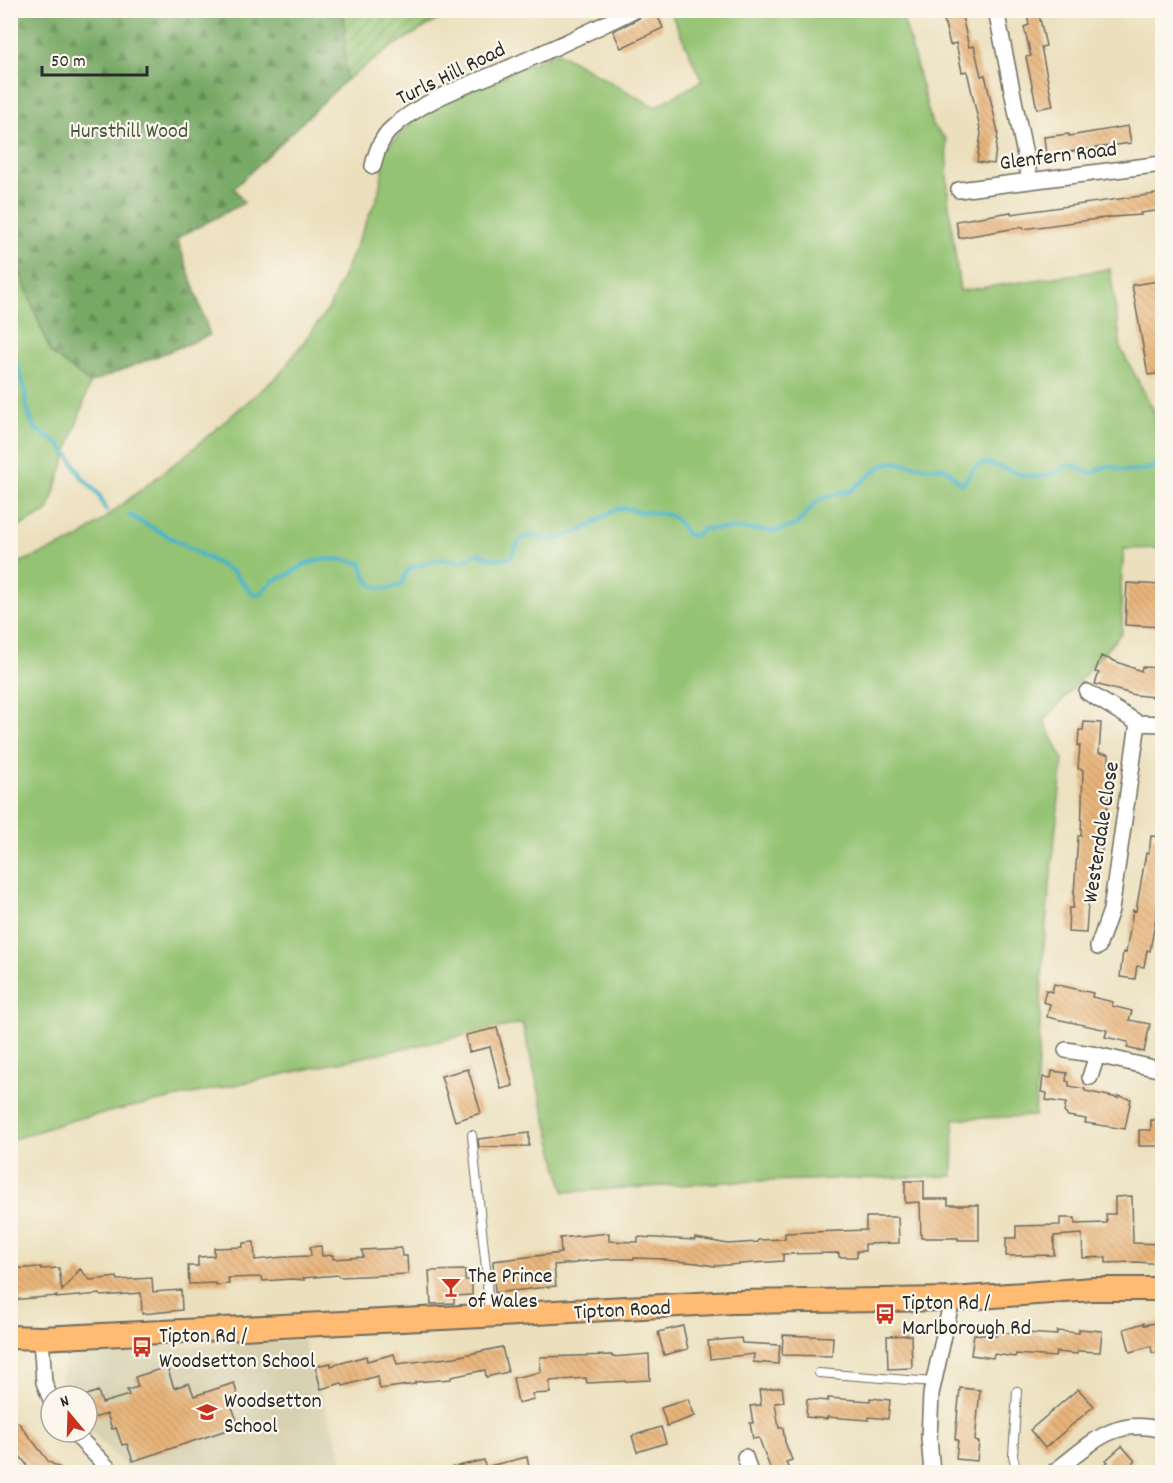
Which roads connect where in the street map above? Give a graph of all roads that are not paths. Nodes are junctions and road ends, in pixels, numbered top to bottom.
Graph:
1 (634, 10) edge
2 (996, 10) edge
3 (1162, 164) edge
4 (373, 166) dead end
5 (1030, 180) junction
6 (959, 190) dead end
7 (1087, 692) dead end
8 (1138, 723) junction
9 (1162, 724) edge
10 (1098, 947) dead end
11 (1066, 1050) dead end
12 (1096, 1055) junction
13 (1162, 1070) edge
14 (1090, 1077) dead end
15 (472, 1135) dead end
16 (1162, 1289) edge
17 (952, 1299) junction
18 (489, 1316) junction
19 (10, 1337) edge
20 (41, 1338) junction
21 (819, 1373) dead end
22 (933, 1382) junction
23 (45, 1384) edge
24 (1017, 1391) dead end
25 (1162, 1430) edge
26 (84, 1444) edge
27 (745, 1457) dead end
28 (112, 1473) edge
29 (750, 1473) edge
30 (932, 1473) edge
31 (1017, 1473) edge
32 (1054, 1473) edge

1 - 4 street, Turls Hill Road
2 - 5 street
3 - 5 street, Glenfern Road
5 - 6 street, Glenfern Road
7 - 8 street
8 - 9 street
8 - 10 street, Westerdale Close
11 - 12 street
12 - 13 street
12 - 14 street
15 - 18 lane
16 - 17 main road, Tipton Road
17 - 18 main road, Tipton Road
17 - 22 street
18 - 20 main road, Tipton Road
19 - 20 main road, Tipton Road
20 - 23 street
21 - 22 lane
22 - 30 street
24 - 31 lane
25 - 32 street
26 - 28 street
27 - 29 street

